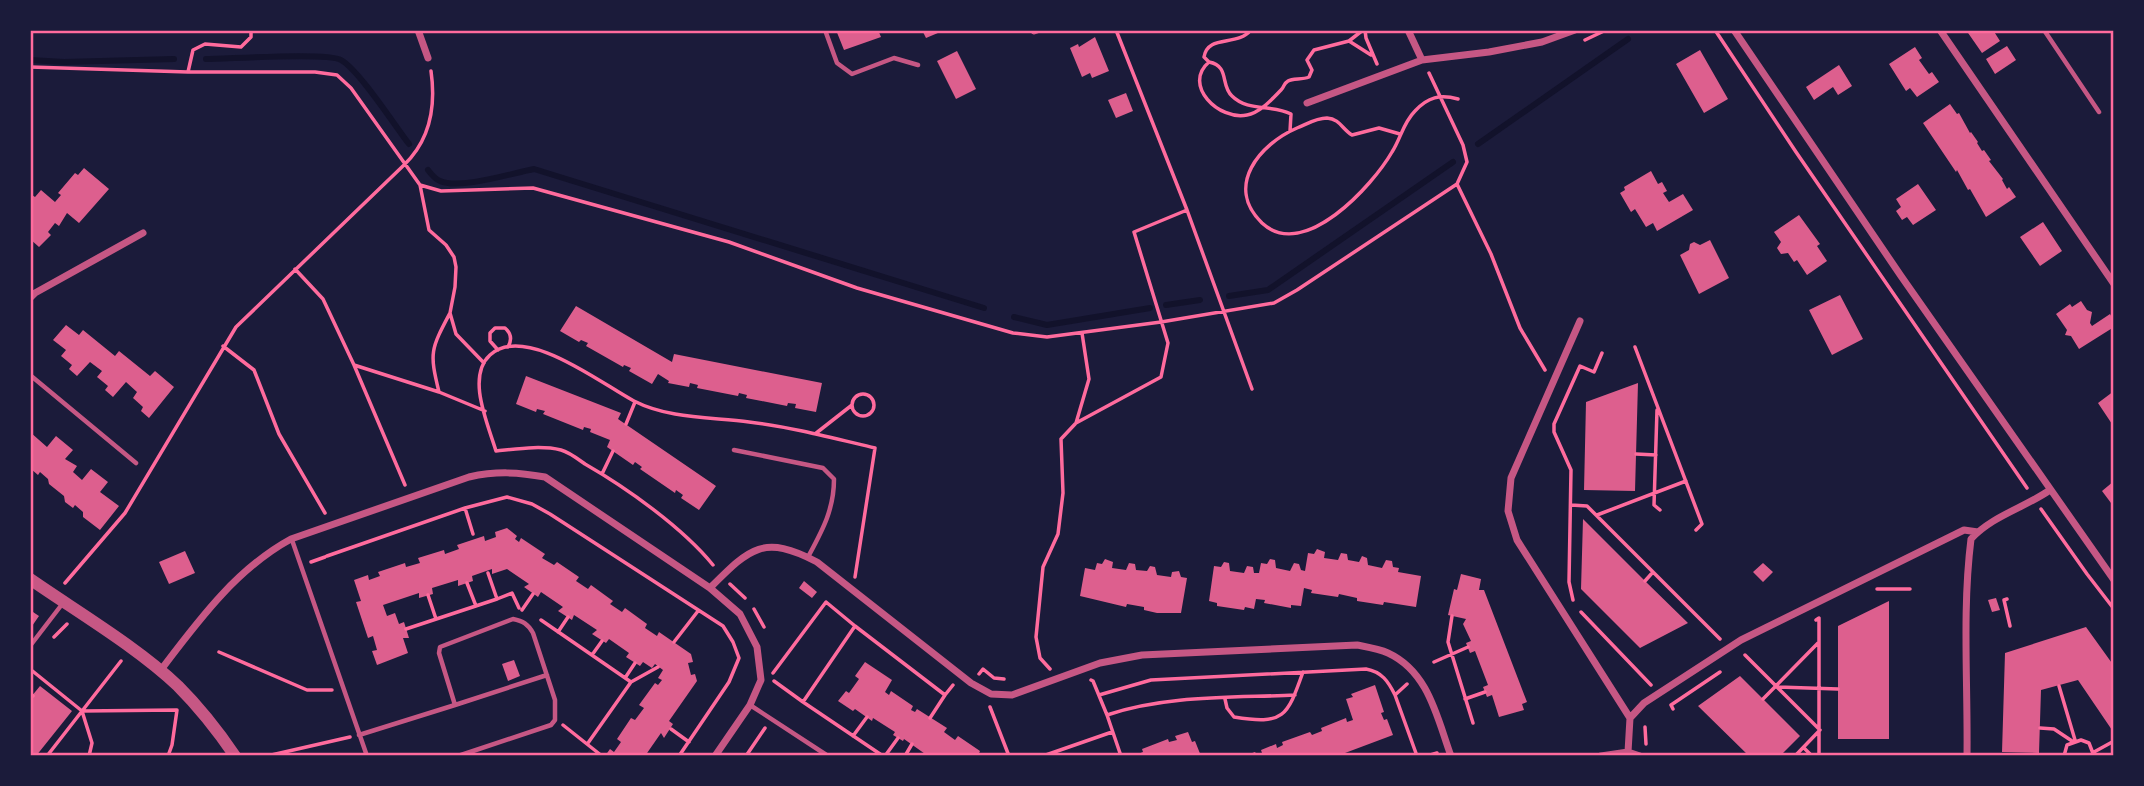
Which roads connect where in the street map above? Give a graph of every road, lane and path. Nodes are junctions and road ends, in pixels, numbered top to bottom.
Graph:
1 (251, 30) edge
2 (418, 30) edge
3 (825, 30) edge
4 (1116, 30) edge
5 (1251, 30) edge
6 (1364, 30) edge
7 (1408, 30) edge
8 (1575, 30) edge
9 (1715, 30) edge
10 (1734, 30) edge
11 (1940, 30) edge
12 (2045, 30) edge
13 (1349, 41) junction
14 (1373, 57) junction
15 (428, 58) joint
16 (1422, 60) junction
17 (1209, 62) junction
18 (918, 65) dead end
19 (30, 67) edge
20 (188, 72) junction
21 (1382, 74) junction
22 (1438, 96) junction
23 (1458, 99) dead end
24 (1307, 103) dead end
25 (1262, 107) junction
26 (2099, 112) dead end
27 (1290, 131) junction
28 (1400, 134) junction
29 (404, 165) junction
30 (1457, 184) junction
31 (420, 185) junction
32 (1187, 210) junction
33 (142, 233) dead end
34 (295, 269) junction
35 (2114, 284) edge
36 (30, 299) edge
37 (1224, 311) junction
38 (450, 313) junction
39 (1580, 321) dead end
40 (1161, 322) junction
41 (1082, 333) junction
42 (223, 346) junction
43 (1635, 347) dead end
44 (506, 348) junction
45 (498, 350) junction
46 (1602, 353) dead end
47 (484, 363) junction
48 (354, 365) junction
49 (1546, 372) dead end
50 (30, 375) edge
51 (1252, 389) dead end
52 (439, 392) junction
53 (635, 402) junction
54 (852, 405) junction
55 (1657, 405) junction
56 (485, 411) junction
57 (1076, 423) junction
58 (626, 424) dead end
59 (814, 434) junction
60 (734, 450) dead end
61 (613, 452) dead end
62 (1636, 454) dead end
63 (1656, 455) junction
64 (136, 463) dead end
65 (603, 474) junction
66 (1686, 481) junction
67 (405, 486) dead end
68 (2050, 489) junction
69 (1654, 493) junction
70 (2035, 500) junction
71 (1571, 505) junction
72 (465, 508) junction
73 (1660, 510) dead end
74 (326, 513) dead end
75 (1597, 515) junction
76 (1696, 530) dead end
77 (1978, 532) junction
78 (473, 534) dead end
79 (291, 539) junction
80 (808, 557) junction
81 (311, 562) dead end
82 (1653, 572) junction
83 (488, 573) dead end
84 (722, 576) junction
85 (30, 579) edge
86 (1645, 580) dead end
87 (2114, 580) edge
88 (65, 583) dead end
89 (467, 583) dead end
90 (710, 588) junction
91 (1910, 589) dead end
92 (853, 590) junction
93 (533, 594) dead end
94 (1867, 594) dead end
95 (428, 595) dead end
96 (497, 599) junction
97 (2007, 599) dead end
98 (63, 603) junction
99 (476, 606) junction
100 (2114, 609) edge
101 (522, 610) junction
102 (698, 611) junction
103 (530, 613) dead end
104 (1452, 616) dead end
105 (568, 617) dead end
106 (436, 619) junction
107 (539, 619) dead end
108 (1807, 625) dead end
109 (855, 626) junction
110 (2010, 626) dead end
111 (406, 629) dead end
112 (558, 632) junction
113 (1721, 640) dead end
114 (602, 641) dead end
115 (674, 642) dead end
116 (1820, 642) junction
117 (30, 646) edge
118 (1468, 648) dead end
119 (219, 652) dead end
120 (1452, 654) junction
121 (592, 655) junction
122 (1745, 655) dead end
123 (121, 661) dead end
124 (1434, 662) dead end
125 (635, 663) dead end
126 (658, 667) dead end
127 (1050, 668) dead end
128 (30, 669) edge
129 (1724, 670) dead end
130 (160, 671) junction
131 (1303, 672) junction
132 (547, 676) junction
133 (625, 678) junction
134 (631, 682) junction
135 (1408, 683) dead end
136 (1652, 686) dead end
137 (2059, 686) dead end
138 (1776, 687) junction
139 (1819, 688) junction
140 (1838, 688) dead end
141 (963, 689) dead end
142 (343, 690) junction
143 (57, 691) junction
144 (1485, 692) dead end
145 (945, 695) junction
146 (1295, 695) junction
147 (1395, 695) junction
148 (53, 696) dead end
149 (1225, 699) junction
150 (1465, 699) junction
151 (1763, 699) dead end
152 (981, 701) dead end
153 (803, 702) junction
154 (1664, 703) dead end
155 (456, 705) junction
156 (750, 705) junction
157 (1002, 706) dead end
158 (990, 707) junction
159 (82, 711) junction
160 (1107, 715) junction
161 (867, 717) dead end
162 (930, 718) dead end
163 (1630, 718) junction
164 (1645, 719) dead end
165 (555, 720) junction
166 (1473, 723) dead end
167 (766, 727) dead end
168 (671, 729) dead end
169 (2040, 729) dead end
170 (1820, 730) junction
171 (1112, 732) junction
172 (359, 735) junction
173 (853, 736) junction
174 (898, 738) dead end
175 (2073, 741) junction
176 (2114, 741) edge
177 (689, 742) junction
178 (588, 743) junction
179 (912, 744) dead end
180 (1804, 748) junction
181 (1648, 749) dead end
182 (1628, 752) junction
183 (2094, 754) edge
184 (47, 756) edge
185 (89, 756) edge
186 (168, 756) edge
187 (235, 756) edge
188 (268, 756) edge
189 (367, 756) edge
190 (458, 756) edge
191 (602, 756) edge
192 (679, 756) edge
193 (715, 756) edge
194 (746, 756) edge
195 (828, 756) edge
196 (884, 756) edge
197 (905, 756) edge
198 (1009, 756) edge
199 (1043, 756) edge
200 (1121, 756) edge
201 (1417, 756) edge
202 (1451, 756) edge
203 (1601, 756) edge
204 (1640, 756) edge
205 (1795, 756) edge
206 (1812, 756) edge
207 (1819, 756) edge
208 (1967, 756) edge
209 (2064, 756) edge

1 - 20 path
2 - 15 street
3 - 18 lane
4 - 32 path
5 - 17 path
6 - 13 path
6 - 14 path
7 - 16 street
8 - 16 street
9 - 70 path
10 - 68 street
11 - 35 street
12 - 26 lane
13 - 14 path
13 - 25 path
14 - 21 path
15 - 29 path
16 - 21 street
16 - 22 path
17 - 25 path
17 - 25 path
19 - 20 path
20 - 29 path
21 - 24 street
22 - 23 path
22 - 28 path
22 - 30 path
25 - 27 path
27 - 28 path
27 - 28 path
29 - 31 path
29 - 34 path
30 - 37 path
30 - 49 path
31 - 38 path
31 - 41 path
32 - 37 path
32 - 40 path
33 - 36 street
34 - 42 path
34 - 48 path
37 - 40 path
37 - 51 path
38 - 47 path
38 - 52 path
39 - 163 street
40 - 41 path
40 - 57 path
41 - 57 path
42 - 74 path
42 - 88 path
43 - 55 path
44 - 45 path
44 - 45 path
44 - 53 path
45 - 47 path
46 - 71 path
47 - 56 path
48 - 52 path
48 - 67 path
50 - 64 lane
52 - 56 path
53 - 58 path
53 - 59 path
54 - 54 path
54 - 59 path
55 - 63 path
55 - 66 path
56 - 65 path
57 - 127 path
59 - 92 path
60 - 80 lane
61 - 65 path
62 - 63 path
63 - 69 path
65 - 84 path
66 - 69 path
66 - 76 path
68 - 70 street
68 - 87 street
69 - 73 path
69 - 75 path
70 - 77 street
70 - 100 path
71 - 75 path
71 - 136 path
72 - 78 path
72 - 81 path
72 - 102 path
75 - 82 path
77 - 163 street
77 - 208 street
79 - 90 street
79 - 130 street
79 - 142 lane
80 - 84 street
80 - 92 street
82 - 86 path
82 - 113 path
83 - 96 path
84 - 90 street
85 - 98 street
89 - 99 path
90 - 156 street
91 - 94 path
92 - 202 street
93 - 101 path
95 - 106 path
96 - 99 path
96 - 101 path
97 - 110 path
98 - 117 lane
98 - 130 street
99 - 106 path
101 - 103 path
102 - 115 path
102 - 177 path
104 - 120 path
105 - 112 path
106 - 111 path
107 - 112 path
108 - 116 path
109 - 145 path
109 - 153 path
109 - 153 path
112 - 121 path
114 - 121 path
116 - 138 path
116 - 139 path
118 - 120 path
119 - 142 path
120 - 124 path
120 - 150 path
121 - 133 path
122 - 138 path
123 - 159 path
125 - 133 path
126 - 134 path
128 - 143 path
129 - 154 path
130 - 187 street
131 - 146 path
131 - 147 path
131 - 160 path
132 - 155 lane
132 - 155 lane
132 - 165 lane
133 - 134 path
134 - 178 path
135 - 147 path
137 - 175 path
138 - 139 path
138 - 151 path
138 - 170 path
139 - 140 path
139 - 170 path
141 - 145 path
142 - 172 lane
143 - 148 path
143 - 159 path
144 - 150 path
145 - 162 path
146 - 149 path
146 - 149 path
147 - 201 path
149 - 160 path
150 - 166 path
152 - 158 path
153 - 173 path
155 - 172 lane
156 - 193 street
156 - 195 lane
157 - 158 path
158 - 198 path
159 - 184 path
159 - 185 path
159 - 186 path
160 - 171 path
161 - 173 path
163 - 182 street
164 - 181 path
165 - 178 path
165 - 190 lane
167 - 194 path
168 - 177 path
169 - 175 path
170 - 180 path
170 - 207 path
171 - 199 path
171 - 200 path
172 - 188 path
172 - 189 lane
173 - 196 path
174 - 196 path
175 - 183 path
175 - 209 path
176 - 183 path
177 - 192 path
178 - 191 path
179 - 197 path
180 - 205 path
180 - 206 path
182 - 203 street
182 - 204 street

